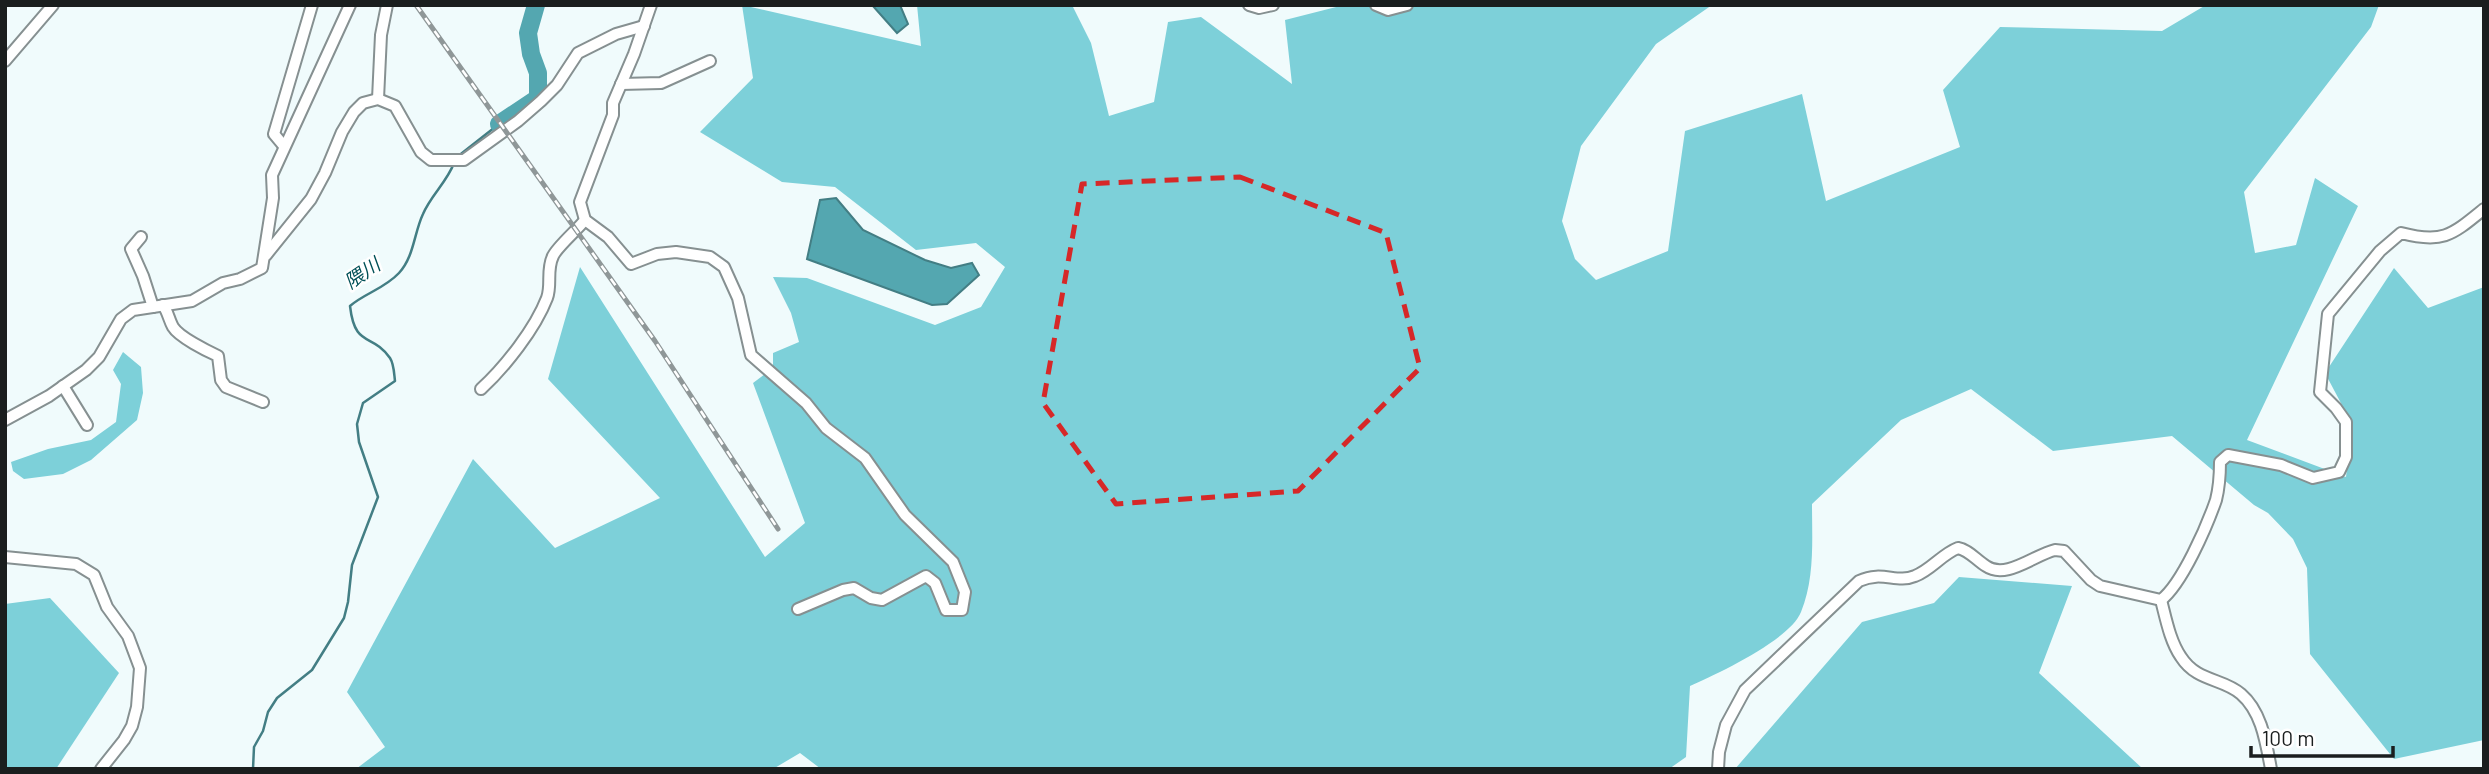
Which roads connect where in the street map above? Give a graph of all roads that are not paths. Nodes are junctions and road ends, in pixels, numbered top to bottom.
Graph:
1 (53, 5) edge
2 (312, 5) edge
3 (350, 5) edge
4 (387, 5) edge
5 (651, 5) edge
6 (1250, 5) edge
7 (1273, 5) edge
8 (1376, 5) edge
9 (1407, 5) edge
10 (644, 26) junction
11 (5, 61) edge
12 (710, 61) dead end
13 (621, 84) junction
14 (378, 99) junction
15 (284, 146) junction
16 (2484, 209) edge
17 (585, 220) junction
18 (141, 237) dead end
19 (264, 257) junction
20 (158, 306) junction
21 (63, 386) junction
22 (481, 389) dead end
23 (263, 402) dead end
24 (5, 420) edge
25 (87, 425) dead end
26 (5, 557) edge
27 (2161, 600) junction
28 (798, 610) dead end
29 (101, 769) edge
30 (1718, 769) edge
31 (2271, 769) edge

1 - 11 street
2 - 15 street
3 - 15 street
4 - 14 street
5 - 10 street
6 - 7 street
8 - 9 street
10 - 13 street
10 - 14 street
12 - 13 street
13 - 17 street
14 - 19 street
15 - 19 street
16 - 27 street
17 - 22 street
17 - 28 street
18 - 20 street
19 - 20 street
20 - 21 street
20 - 23 street
21 - 24 street
21 - 25 street
26 - 29 street
27 - 30 street
27 - 31 street

